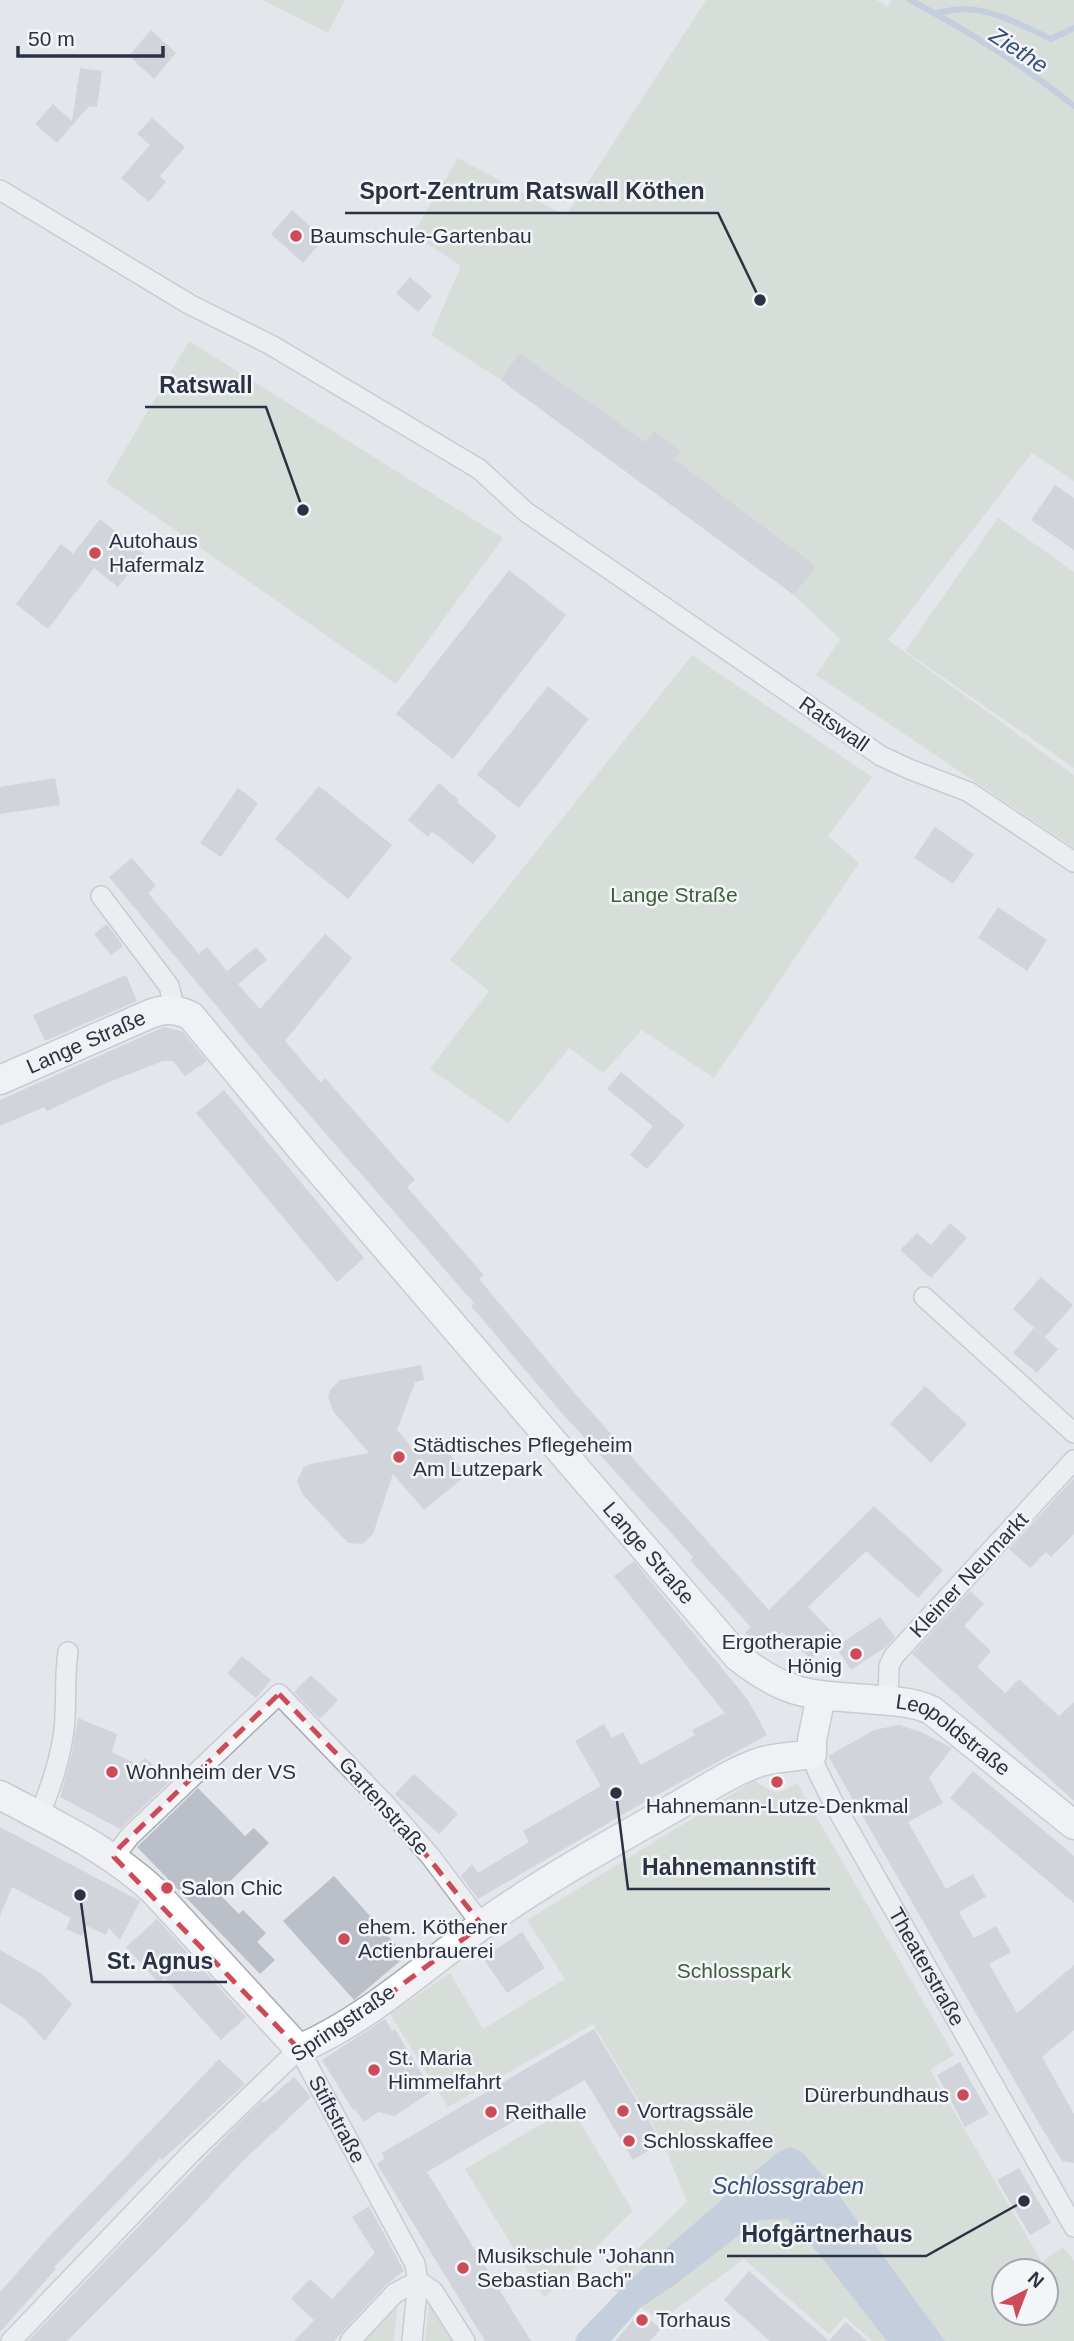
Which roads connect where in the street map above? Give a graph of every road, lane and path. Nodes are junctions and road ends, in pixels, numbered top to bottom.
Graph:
1 (0, 190) edge
2 (1074, 863) edge
3 (101, 896) dead end
4 (175, 1010) junction
5 (0, 1080) edge
6 (924, 1297) dead end
7 (1074, 1433) edge
8 (1074, 1460) edge
9 (68, 1652) dead end
10 (816, 1695) junction
11 (888, 1701) junction
12 (812, 1754) junction
13 (0, 1795) edge
14 (38, 1815) junction
15 (1074, 1825) edge
16 (114, 1857) junction
17 (482, 1925) junction
18 (299, 2049) junction
19 (1072, 2218) edge
20 (418, 2281) junction
21 (11, 2341) edge
22 (350, 2341) edge
23 (412, 2341) edge
24 (465, 2341) edge

1 - 2 street, Ratswall
3 - 4 street, Lange Straße
4 - 5 main road, Lange Straße
4 - 10 main road, Lange Straße
6 - 7 street
8 - 11 street, Kleiner Neumarkt
9 - 14 street
10 - 11 main road, Leopoldstraße
10 - 12 main road, Theaterstraße
11 - 15 main road, Leopoldstraße
12 - 17 main road, Springstraße
12 - 19 street, Theaterstraße
13 - 14 main road, Stiftstraße
14 - 16 main road, Stiftstraße
16 - 17 street, Gartenstraße
16 - 18 main road, Stiftstraße
17 - 18 main road, Springstraße
18 - 20 street, Stiftstraße
18 - 21 street, Springstraße
20 - 22 street
20 - 23 street
20 - 24 street

